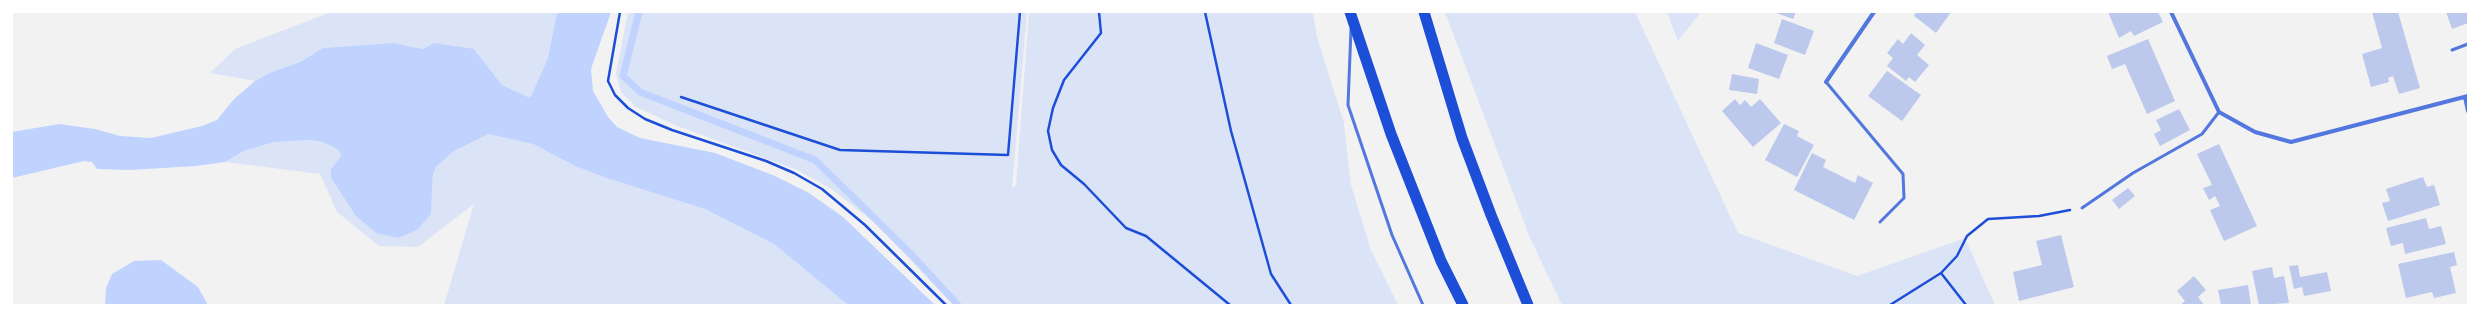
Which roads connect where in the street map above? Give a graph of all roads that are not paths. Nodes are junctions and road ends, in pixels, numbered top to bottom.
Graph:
1 (1424, 12) edge
2 (1874, 12) edge
3 (2171, 12) edge
4 (1351, 15) edge
5 (2468, 44) edge
6 (2452, 50) dead end
7 (1826, 82) joint
8 (2466, 96) edge
9 (2468, 111) edge
10 (2219, 112) junction
11 (2082, 208) road end
12 (1880, 222) dead end
13 (1422, 305) edge
14 (1463, 305) edge
15 (1528, 305) edge

1 - 15 highway
2 - 7 street
3 - 10 street
4 - 13 lane
4 - 14 highway
5 - 6 lane
7 - 12 lane
8 - 9 street
8 - 10 street
10 - 11 lane

